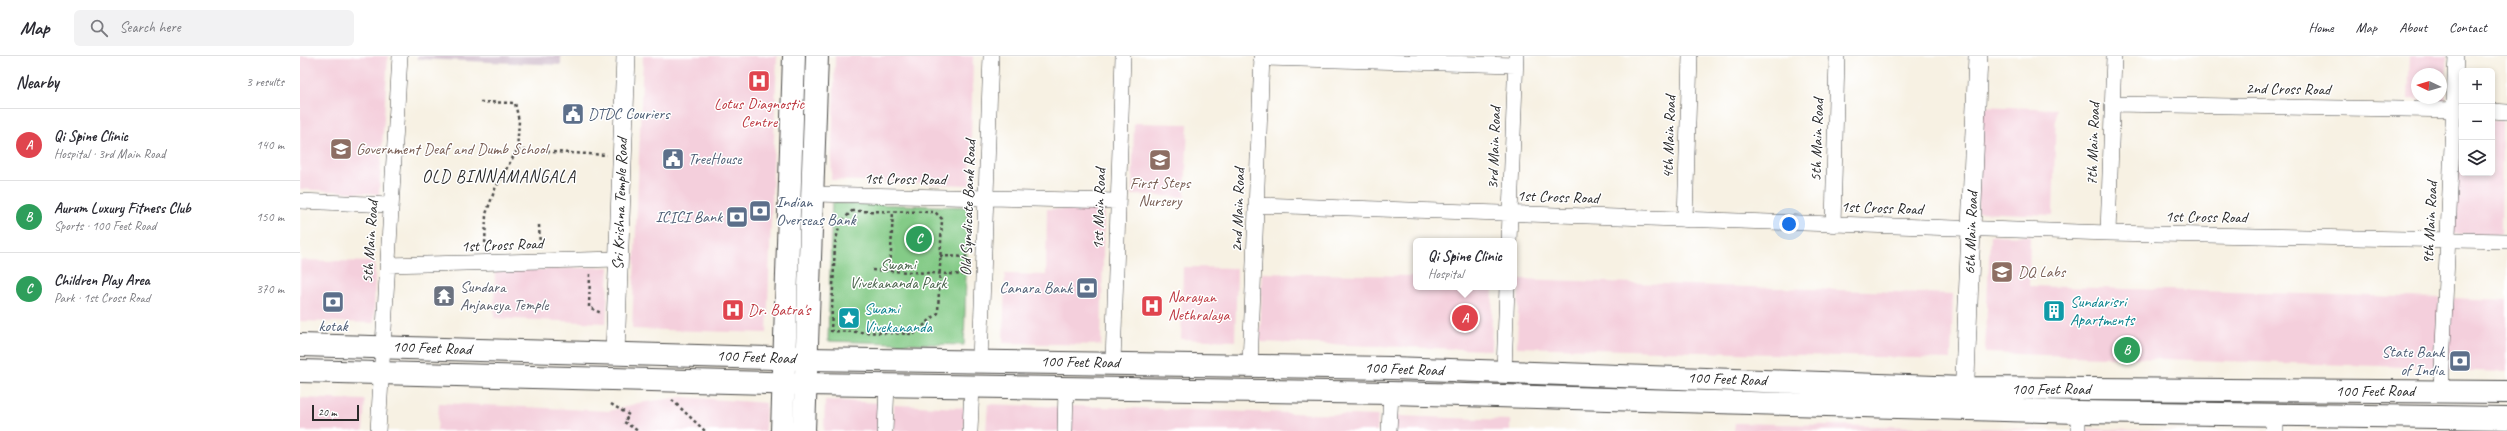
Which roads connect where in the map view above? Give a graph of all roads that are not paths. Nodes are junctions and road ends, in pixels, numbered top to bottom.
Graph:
1 (400, 56) edge
2 (626, 56) edge
3 (794, 56) edge
4 (817, 56) edge
5 (991, 56) edge
6 (1123, 56) edge
7 (1690, 56) edge
8 (1837, 56) edge
9 (1978, 56) edge
10 (2114, 56) edge
11 (2456, 56) edge
12 (1261, 57) edge
13 (1516, 61) edge
14 (2112, 104) junction
15 (2458, 110) edge
16 (2495, 111) edge
17 (2507, 112) edge
18 (812, 194) junction
19 (986, 199) junction
20 (300, 201) edge
21 (1117, 201) junction
22 (390, 205) junction
23 (1256, 205) junction
24 (1510, 214) junction
25 (1685, 220) junction
26 (1833, 225) junction
27 (1971, 229) junction
28 (2108, 234) junction
29 (1509, 238) edge
30 (2448, 240) junction
31 (2507, 241) edge
32 (618, 259) junction
33 (387, 265) junction
34 (1507, 290) edge
35 (300, 345) edge
36 (382, 346) junction
37 (614, 353) junction
38 (785, 358) junction
39 (807, 359) junction
40 (980, 361) junction
41 (1114, 363) junction
42 (1250, 365) junction
43 (300, 371) edge
44 (381, 372) junction
45 (1504, 372) junction
46 (784, 383) junction
47 (806, 384) junction
48 (887, 385) junction
49 (972, 386) junction
50 (1066, 388) junction
51 (1964, 388) junction
52 (2441, 391) junction
53 (2507, 392) edge
54 (1391, 393) junction
55 (1963, 410) junction
56 (2507, 418) edge
57 (2078, 422) edge
58 (2274, 423) edge
59 (378, 431) edge
60 (782, 431) edge
61 (804, 431) edge
62 (885, 431) edge
63 (970, 431) edge
64 (1065, 431) edge
65 (1389, 431) edge

1 - 22 street, 5th Main Road
2 - 32 street, Sri Krishna Temple Road
3 - 38 main road
4 - 18 main road
5 - 19 street, Old Syndicate Bank Road
6 - 21 street, 1st Main Road
7 - 25 street, 4th Main Road
8 - 26 street, 5th Main Road
9 - 27 street, 6th Main Road
10 - 14 street, 7th Main Road
11 - 15 street, 9th Main Road
12 - 13 street
12 - 23 street, 2nd Main Road
13 - 24 street, 3rd Main Road
14 - 15 street, 2nd Cross Road
14 - 28 street, 7th Main Road
15 - 30 street, 9th Main Road
16 - 17 street
18 - 19 street, 1st Cross Road
18 - 39 main road
19 - 21 street, 1st Cross Road
19 - 40 street, Old Syndicate Bank Road
20 - 22 street
21 - 41 street, 1st Main Road
22 - 33 street, 5th Main Road
23 - 24 street, 1st Cross Road
23 - 42 street, 2nd Main Road
24 - 25 street, 1st Cross Road
24 - 29 street, 3rd Main Road
25 - 26 street, 1st Cross Road
26 - 27 street, 1st Cross Road
27 - 28 street, 1st Cross Road
27 - 51 street, 6th Main Road
28 - 30 street, 1st Cross Road
30 - 31 street, 1st Cross Road
30 - 52 street, 9th Main Road
32 - 33 street, 1st Cross Road
32 - 37 street, Sri Krishna Temple Road
33 - 36 street, 5th Main Road
34 - 45 street
35 - 36 main road, 100 Feet Road
36 - 37 main road, 100 Feet Road
36 - 44 street, 5th Main Road
37 - 38 main road, 100 Feet Road
38 - 39 main road, 100 Feet Road
38 - 46 main road
39 - 40 main road, 100 Feet Road
39 - 47 main road
40 - 41 main road, 100 Feet Road
41 - 42 main road, 100 Feet Road
42 - 45 main road, 100 Feet Road
43 - 44 main road, 100 Feet Road
44 - 46 main road, 100 Feet Road
44 - 59 street, 5th Main Road
45 - 51 main road, 100 Feet Road
46 - 47 main road, 100 Feet Road
46 - 60 main road
47 - 48 main road, 100 Feet Road
47 - 61 main road
48 - 49 main road, 100 Feet Road
48 - 62 street
49 - 50 main road, 100 Feet Road
49 - 63 street
50 - 54 main road, 100 Feet Road
50 - 64 street
51 - 52 main road, 100 Feet Road
51 - 55 street, 6th Main Road
52 - 53 main road, 100 Feet Road
54 - 55 main road, 100 Feet Road
54 - 65 street
55 - 57 main road, 100 Feet Road
56 - 58 main road, 100 Feet Road
57 - 58 main road, 100 Feet Road

